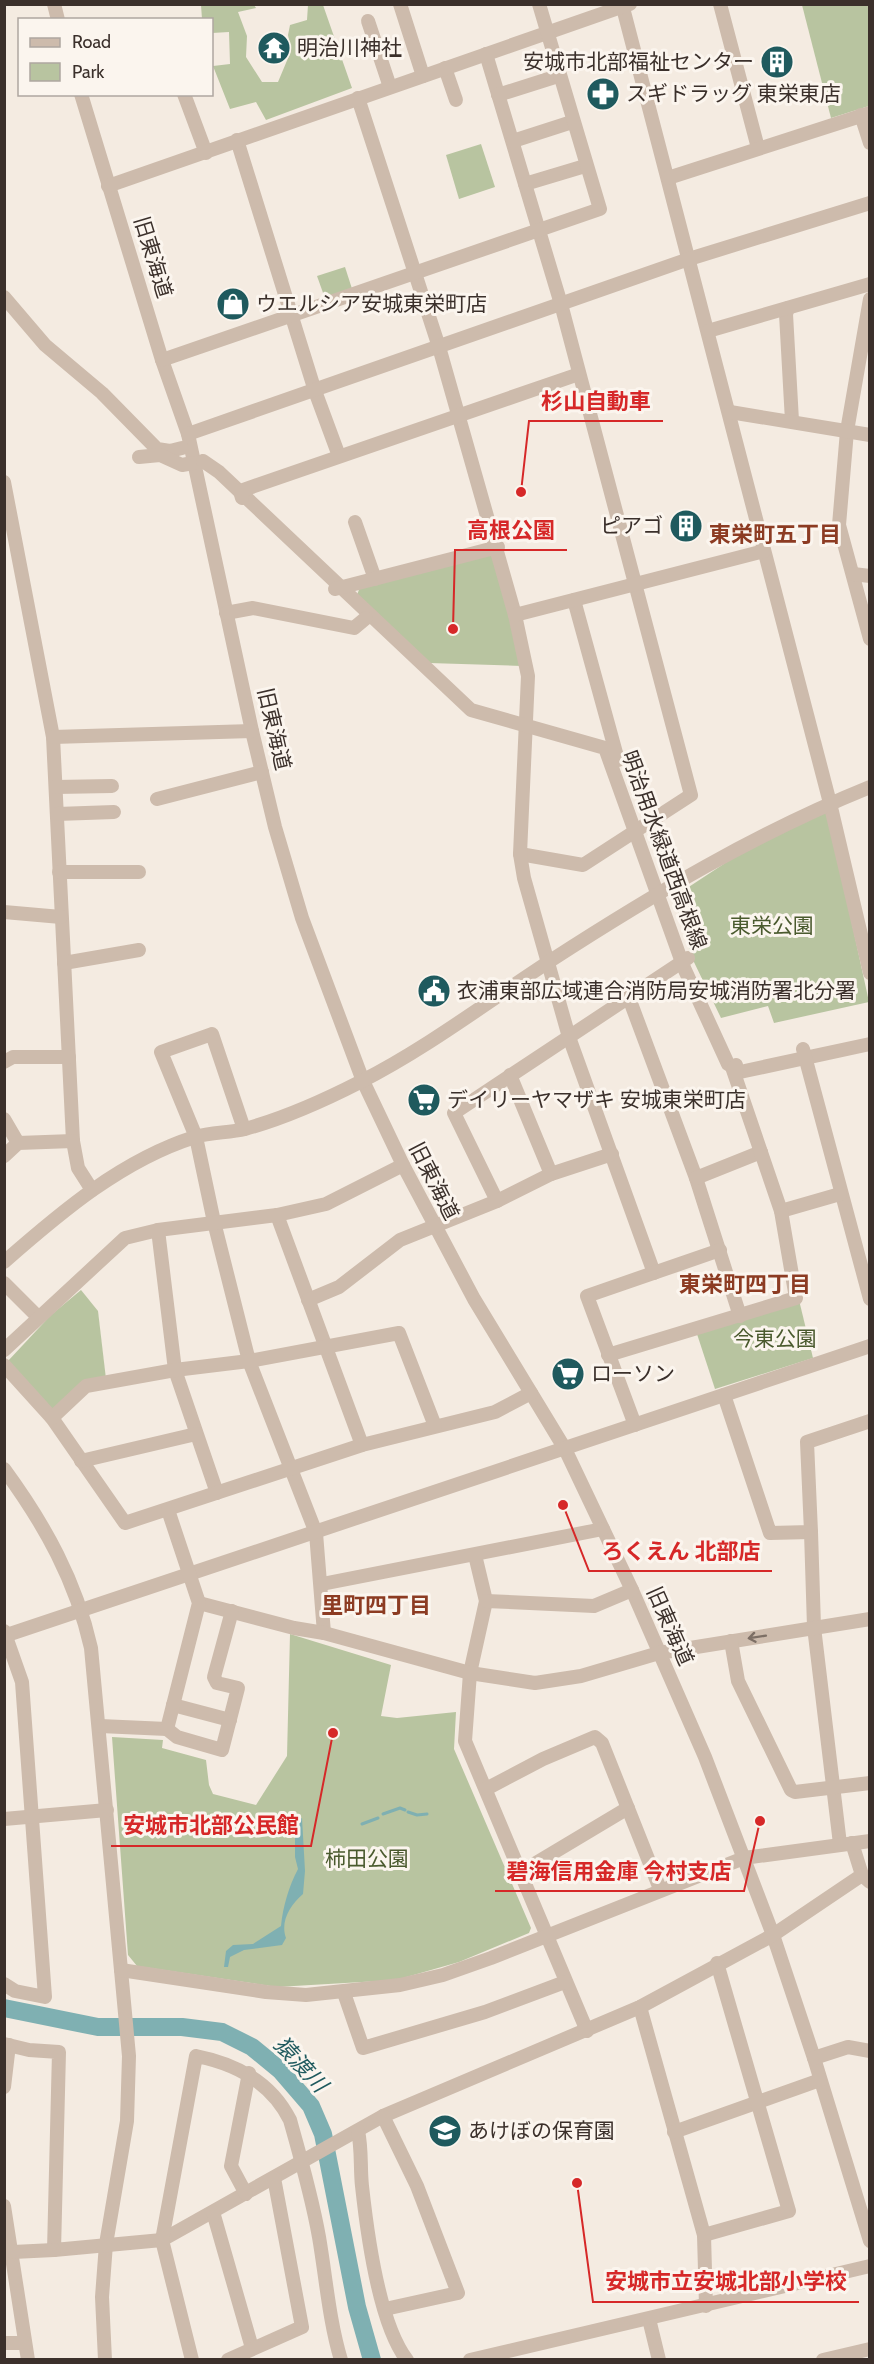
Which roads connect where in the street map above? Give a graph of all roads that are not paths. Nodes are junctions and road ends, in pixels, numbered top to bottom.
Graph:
1 (400, 4) edge
2 (538, 4) edge
3 (720, 4) edge
4 (625, 5) edge
5 (368, 21) dead end
6 (546, 33) junction
7 (486, 54) junction
8 (445, 68) junction
9 (423, 76) junction
10 (558, 76) junction
11 (390, 87) junction
12 (498, 95) junction
13 (82, 96) edge
14 (185, 96) edge
15 (358, 98) junction
16 (456, 100) dead end
17 (865, 114) edge
18 (572, 122) junction
19 (237, 140) junction
20 (513, 141) junction
21 (870, 143) edge
22 (758, 148) junction
23 (206, 153) junction
24 (585, 166) junction
25 (668, 178) junction
26 (525, 184) junction
27 (108, 186) junction
28 (870, 203) edge
29 (539, 231) junction
30 (689, 259) junction
31 (416, 274) junction
32 (870, 284) edge
33 (4, 297) edge
34 (870, 299) edge
35 (561, 304) junction
36 (788, 308) junction
37 (291, 317) junction
38 (708, 331) junction
39 (440, 347) junction
40 (162, 360) junction
41 (579, 374) junction
42 (315, 392) junction
43 (730, 412) junction
44 (460, 415) junction
45 (792, 421) junction
46 (847, 431) junction
47 (188, 434) junction
48 (870, 435) edge
49 (182, 448) dead end
50 (339, 456) junction
51 (139, 458) dead end
52 (198, 462) junction
53 (4, 482) edge
54 (240, 492) junction
55 (355, 522) dead end
56 (498, 547) junction
57 (764, 551) junction
58 (853, 574) junction
59 (870, 576) edge
60 (375, 579) junction
61 (636, 584) junction
62 (338, 588) junction
63 (574, 600) junction
64 (226, 613) junction
65 (515, 615) junction
66 (366, 618) junction
67 (870, 639) edge
68 (527, 729) junction
69 (252, 731) junction
70 (53, 737) junction
71 (612, 756) junction
72 (262, 772) junction
73 (112, 786) dead end
74 (56, 787) junction
75 (870, 787) edge
76 (157, 799) dead end
77 (830, 803) junction
78 (114, 812) dead end
79 (57, 814) junction
80 (639, 831) junction
81 (520, 855) junction
82 (59, 872) junction
83 (139, 872) dead end
84 (661, 891) junction
85 (4, 912) edge
86 (61, 917) junction
87 (139, 950) dead end
88 (685, 960) junction
89 (64, 963) junction
90 (548, 963) junction
91 (870, 973) edge
92 (629, 998) junction
93 (870, 1035) edge
94 (569, 1037) junction
95 (870, 1044) edge
96 (804, 1053) junction
97 (69, 1057) junction
98 (4, 1062) edge
99 (735, 1065) junction
100 (510, 1075) junction
101 (363, 1081) junction
102 (4, 1119) edge
103 (244, 1129) junction
104 (196, 1137) junction
105 (73, 1141) junction
106 (18, 1143) junction
107 (761, 1152) junction
108 (612, 1154) junction
109 (4, 1156) edge
110 (403, 1165) junction
111 (551, 1174) junction
112 (696, 1178) junction
113 (92, 1190) junction
114 (840, 1194) junction
115 (497, 1201) junction
116 (781, 1211) junction
117 (277, 1215) junction
118 (214, 1222) junction
119 (434, 1228) junction
120 (158, 1230) junction
121 (720, 1250) junction
122 (4, 1262) edge
123 (654, 1273) junction
124 (4, 1283) edge
125 (870, 1299) edge
126 (308, 1300) junction
127 (740, 1316) junction
128 (38, 1317) junction
129 (326, 1345) junction
130 (870, 1346) edge
131 (4, 1350) edge
132 (608, 1355) junction
133 (249, 1361) junction
134 (4, 1365) edge
135 (175, 1370) junction
136 (531, 1393) junction
137 (724, 1395) junction
138 (52, 1418) junction
139 (870, 1421) edge
140 (635, 1425) junction
141 (435, 1426) junction
142 (196, 1434) junction
143 (362, 1445) junction
144 (565, 1449) junction
145 (81, 1461) junction
146 (291, 1468) junction
147 (4, 1469) edge
148 (217, 1493) junction
149 (168, 1510) junction
150 (603, 1529) junction
151 (811, 1532) junction
152 (316, 1533) junction
153 (475, 1555) junction
154 (189, 1575) junction
155 (322, 1584) junction
156 (632, 1590) junction
157 (486, 1601) junction
158 (199, 1603) junction
159 (83, 1610) junction
160 (232, 1611) junction
161 (870, 1619) edge
162 (814, 1628) junction
163 (324, 1633) junction
164 (5, 1634) edge
165 (731, 1641) junction
166 (659, 1653) junction
167 (470, 1673) junction
168 (173, 1705) junction
169 (230, 1720) junction
170 (100, 1726) junction
171 (167, 1729) junction
172 (870, 1783) edge
173 (833, 1788) junction
174 (486, 1789) junction
175 (628, 1808) junction
176 (107, 1810) junction
177 (32, 1818) junction
178 (4, 1819) edge
179 (870, 1841) edge
180 (846, 1844) junction
181 (744, 1858) junction
182 (521, 1872) junction
183 (866, 1879) edge
184 (660, 1889) junction
185 (547, 1934) junction
186 (773, 1935) junction
187 (717, 1963) junction
188 (120, 1970) junction
189 (565, 1982) junction
190 (4, 1984) edge
191 (344, 1994) junction
192 (640, 2007) junction
193 (587, 2031) junction
194 (7, 2045) edge
195 (870, 2051) edge
196 (814, 2058) junction
197 (249, 2073) junction
198 (820, 2080) junction
199 (4, 2087) edge
200 (756, 2102) junction
201 (383, 2116) junction
202 (674, 2132) junction
203 (355, 2133) junction
204 (305, 2161) junction
205 (274, 2178) junction
206 (246, 2194) junction
207 (4, 2206) edge
208 (213, 2212) junction
209 (704, 2235) junction
210 (162, 2240) junction
211 (870, 2241) edge
212 (106, 2244) junction
213 (54, 2250) junction
214 (13, 2252) junction
215 (870, 2266) edge
216 (706, 2306) junction
217 (385, 2309) junction
218 (649, 2319) junction
219 (4, 2343) edge
220 (26, 2343) junction
221 (252, 2348) junction
222 (870, 2349) edge
223 (28, 2360) edge
224 (105, 2360) edge
225 (192, 2360) edge
226 (228, 2360) edge
227 (342, 2360) edge
228 (407, 2360) edge
229 (470, 2360) edge
230 (659, 2360) edge
231 (823, 2360) edge

1 - 9 street
2 - 6 street
3 - 22 street
4 - 6 street
4 - 25 street
5 - 11 street
6 - 7 street
6 - 10 street
7 - 8 street
7 - 12 street
8 - 9 street
8 - 16 street
9 - 11 street
10 - 12 street
10 - 18 street
11 - 15 street
12 - 20 street
13 - 27 street, 旧東海道
14 - 23 street
15 - 19 street
15 - 31 street
17 - 21 street
17 - 22 street
18 - 20 street
18 - 24 street
19 - 23 street
19 - 37 street
20 - 26 street
22 - 25 street
23 - 27 street
24 - 26 street
24 - 29 street
25 - 30 street
26 - 29 street
27 - 40 street, 旧東海道
28 - 30 street
29 - 31 street
29 - 35 street
30 - 35 street
30 - 38 street
31 - 37 street
31 - 39 street
32 - 36 street
33 - 49 street
34 - 46 street
35 - 39 street
35 - 41 street
36 - 38 street
36 - 45 street
37 - 40 street
37 - 42 street
38 - 43 street
39 - 42 street
39 - 44 street
40 - 47 street, 旧東海道
41 - 44 street
41 - 61 street
42 - 47 street
42 - 50 street
43 - 45 street
43 - 57 street
44 - 50 street
44 - 56 street
45 - 46 street
46 - 48 street
46 - 58 street
47 - 52 street, 旧東海道
50 - 54 street
51 - 52 street
52 - 54 street
52 - 64 street, 旧東海道
53 - 70 street
54 - 62 street
55 - 60 street
56 - 60 street
56 - 65 street
57 - 61 street
57 - 77 street
58 - 59 street
58 - 67 street
60 - 62 street
61 - 63 street
61 - 80 street
62 - 66 street
62 - 68 street
63 - 65 street
63 - 71 street, 明治用水緑道西高根線
64 - 66 street
64 - 69 street, 旧東海道
65 - 68 street
66 - 68 street
68 - 71 street
68 - 81 street
69 - 70 street
69 - 72 street, 旧東海道
70 - 74 street
71 - 80 street, 明治用水緑道西高根線
72 - 76 street
72 - 101 street, 旧東海道
73 - 74 street
74 - 79 street
75 - 77 street
77 - 84 street
77 - 91 street
78 - 79 street
79 - 82 street
80 - 81 street
80 - 84 street, 明治用水緑道西高根線
81 - 90 street
82 - 83 street
82 - 86 street
84 - 88 street, 明治用水緑道西高根線
84 - 90 street
85 - 86 street
86 - 89 street
87 - 89 street
88 - 92 street
88 - 99 street, 明治用水緑道西高根線
89 - 97 street
90 - 94 street
90 - 101 street
92 - 94 street
92 - 112 street
93 - 96 street
94 - 100 street
94 - 108 street
95 - 96 street
96 - 99 street
96 - 114 street
97 - 98 street
97 - 105 street
99 - 107 street, 明治用水緑道西高根線
100 - 111 street
100 - 115 street
101 - 103 street
101 - 110 street, 旧東海道
102 - 106 street
103 - 104 street
103 - 104 street
104 - 113 street
104 - 118 street
105 - 106 street
105 - 113 street
106 - 109 street
107 - 112 street
107 - 116 street, 明治用水緑道西高根線
108 - 111 street
108 - 123 street
110 - 117 street
110 - 119 street, 旧東海道
111 - 115 street
112 - 121 street
113 - 122 street
114 - 116 street
114 - 125 street
115 - 119 street
116 - 127 street, 明治用水緑道西高根線
117 - 118 street
117 - 126 street
118 - 120 street
118 - 133 street
119 - 126 street
119 - 136 street, 旧東海道
120 - 128 street
120 - 135 street
121 - 123 street
121 - 127 street
123 - 132 street
124 - 128 street
126 - 129 street
127 - 132 street
128 - 131 street
129 - 133 street
129 - 141 street
129 - 143 street
130 - 137 street
132 - 140 street
133 - 135 street
133 - 146 street
134 - 138 street
135 - 138 street
135 - 142 street
136 - 141 street
136 - 144 street, 旧東海道
137 - 140 street
137 - 151 street
138 - 145 street
139 - 151 street
140 - 144 street
141 - 143 street
142 - 145 street
142 - 148 street
143 - 146 street
144 - 150 street, 旧東海道
144 - 152 street
145 - 149 street
146 - 148 street
146 - 152 street
147 - 159 street
148 - 149 street
149 - 154 street
150 - 153 street
150 - 156 street, 旧東海道
151 - 162 street
152 - 154 street
152 - 155 street
153 - 155 street
153 - 157 street
154 - 158 street
154 - 159 street
155 - 163 street
156 - 157 street
156 - 166 street, 旧東海道
157 - 167 street
158 - 160 street
158 - 168 street
159 - 164 street
159 - 170 street
160 - 163 street
160 - 169 street
161 - 162 street
162 -> 165 street
162 - 173 street
163 - 167 street
164 - 177 street
165 - 166 street
165 - 173 street
166 - 167 street
166 - 181 street, 旧東海道
167 - 174 street
168 - 169 street
168 - 171 street
169 - 171 street
170 - 171 street
170 - 176 street
172 - 173 street
173 - 180 street
174 - 175 street
174 - 182 street
175 - 182 street
175 - 184 street
176 - 177 street
176 - 188 street
177 - 178 street
177 - 190 street
179 - 180 street
180 - 181 street
180 - 183 street
181 - 184 street
181 - 186 street, 旧東海道
182 - 185 street
183 - 186 street
184 - 185 street
185 - 189 street
185 - 191 street
186 - 187 street
186 - 196 street, 旧東海道
187 - 192 street
187 - 200 street
188 - 191 street
188 - 212 street
189 - 191 street
189 - 193 street
192 - 193 street
192 - 202 street
193 - 201 street
194 - 199 street
194 - 213 street
195 - 196 street
196 - 198 street, 旧東海道
197 - 204 street
197 - 206 street
197 - 210 street
198 - 200 street
198 - 211 street, 旧東海道
200 - 202 street
200 - 209 street
201 - 203 street
201 - 217 street
202 - 209 street
203 - 204 street
203 - 217 street
204 - 205 street
204 - 227 street
205 - 206 street
205 - 221 street
206 - 208 street
207 - 214 street
208 - 210 street
208 - 221 street
209 - 216 street
210 - 212 street
210 - 225 street
212 - 213 street
212 - 224 street
213 - 214 street
214 - 220 street
215 - 216 street
216 - 218 street
217 - 228 street
218 - 229 street
218 - 230 street
219 - 220 street
220 - 223 street
221 - 226 street
222 - 231 street

